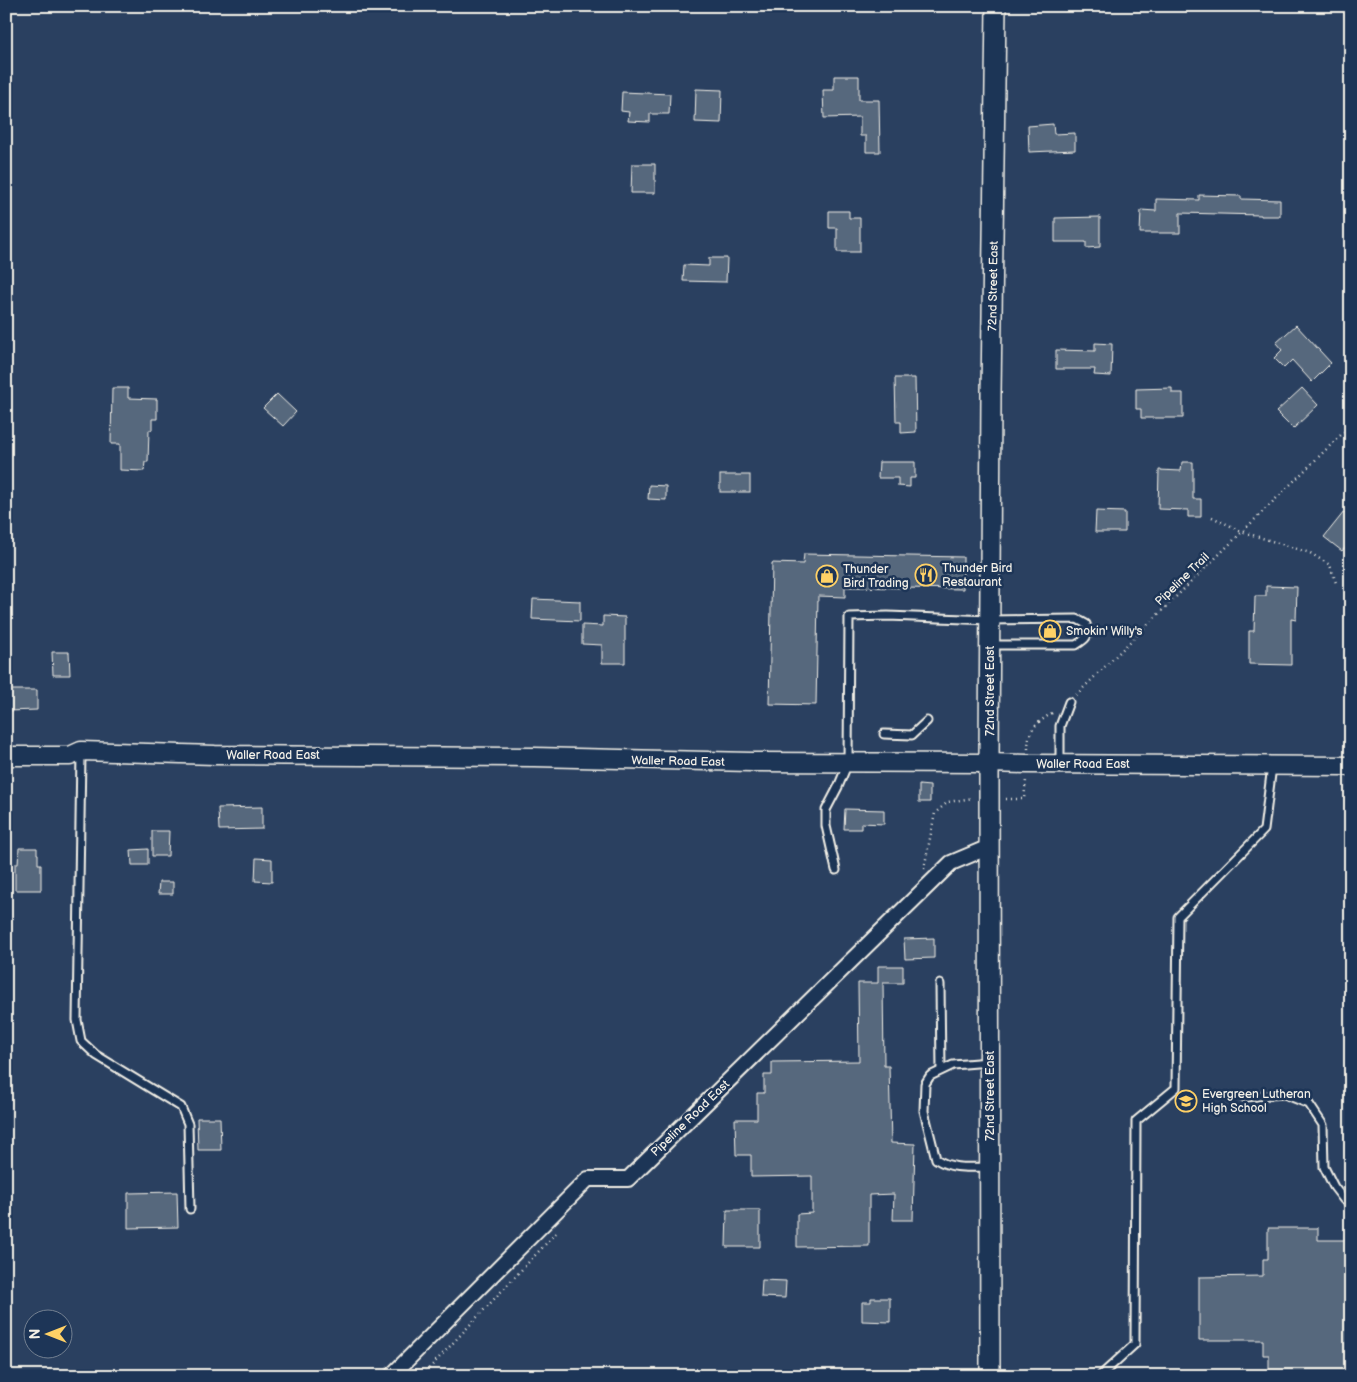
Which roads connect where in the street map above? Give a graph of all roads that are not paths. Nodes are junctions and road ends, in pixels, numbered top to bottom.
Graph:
1 (996, 6) edge
2 (990, 620) junction
3 (990, 646) junction
4 (1069, 702) road end
5 (927, 721) dead end
6 (884, 734) dead end
7 (81, 751) junction
8 (6, 756) edge
9 (989, 762) junction
10 (848, 763) junction
11 (1060, 764) junction
12 (1272, 766) junction
13 (1351, 766) edge
14 (989, 847) junction
15 (836, 870) dead end
16 (940, 984) dead end
17 (990, 1062) junction
18 (941, 1070) junction
19 (1244, 1097) dead end
20 (990, 1166) junction
21 (1351, 1203) edge
22 (190, 1209) dead end
23 (391, 1376) edge
24 (990, 1376) edge
25 (1100, 1376) edge

1 - 2 main road, 72nd Street East
2 - 3 main road, 72nd Street East
2 - 3 lane
2 - 10 lane
3 - 9 main road, 72nd Street East
4 - 11 lane
5 - 6 lane
7 - 8 street, Waller Road East
7 - 10 street, Waller Road East
7 - 22 lane
9 - 10 street, Waller Road East
9 - 11 street, Waller Road East
9 - 14 main road, 72nd Street East
10 - 15 lane
11 - 12 street, Waller Road East
12 - 13 street, Waller Road East
12 - 25 lane
14 - 17 main road, 72nd Street East
14 - 23 street, Pipeline Road East
16 - 18 lane
17 - 18 lane
17 - 20 main road, 72nd Street East
18 - 20 lane
19 - 21 lane
20 - 24 main road, 72nd Street East

